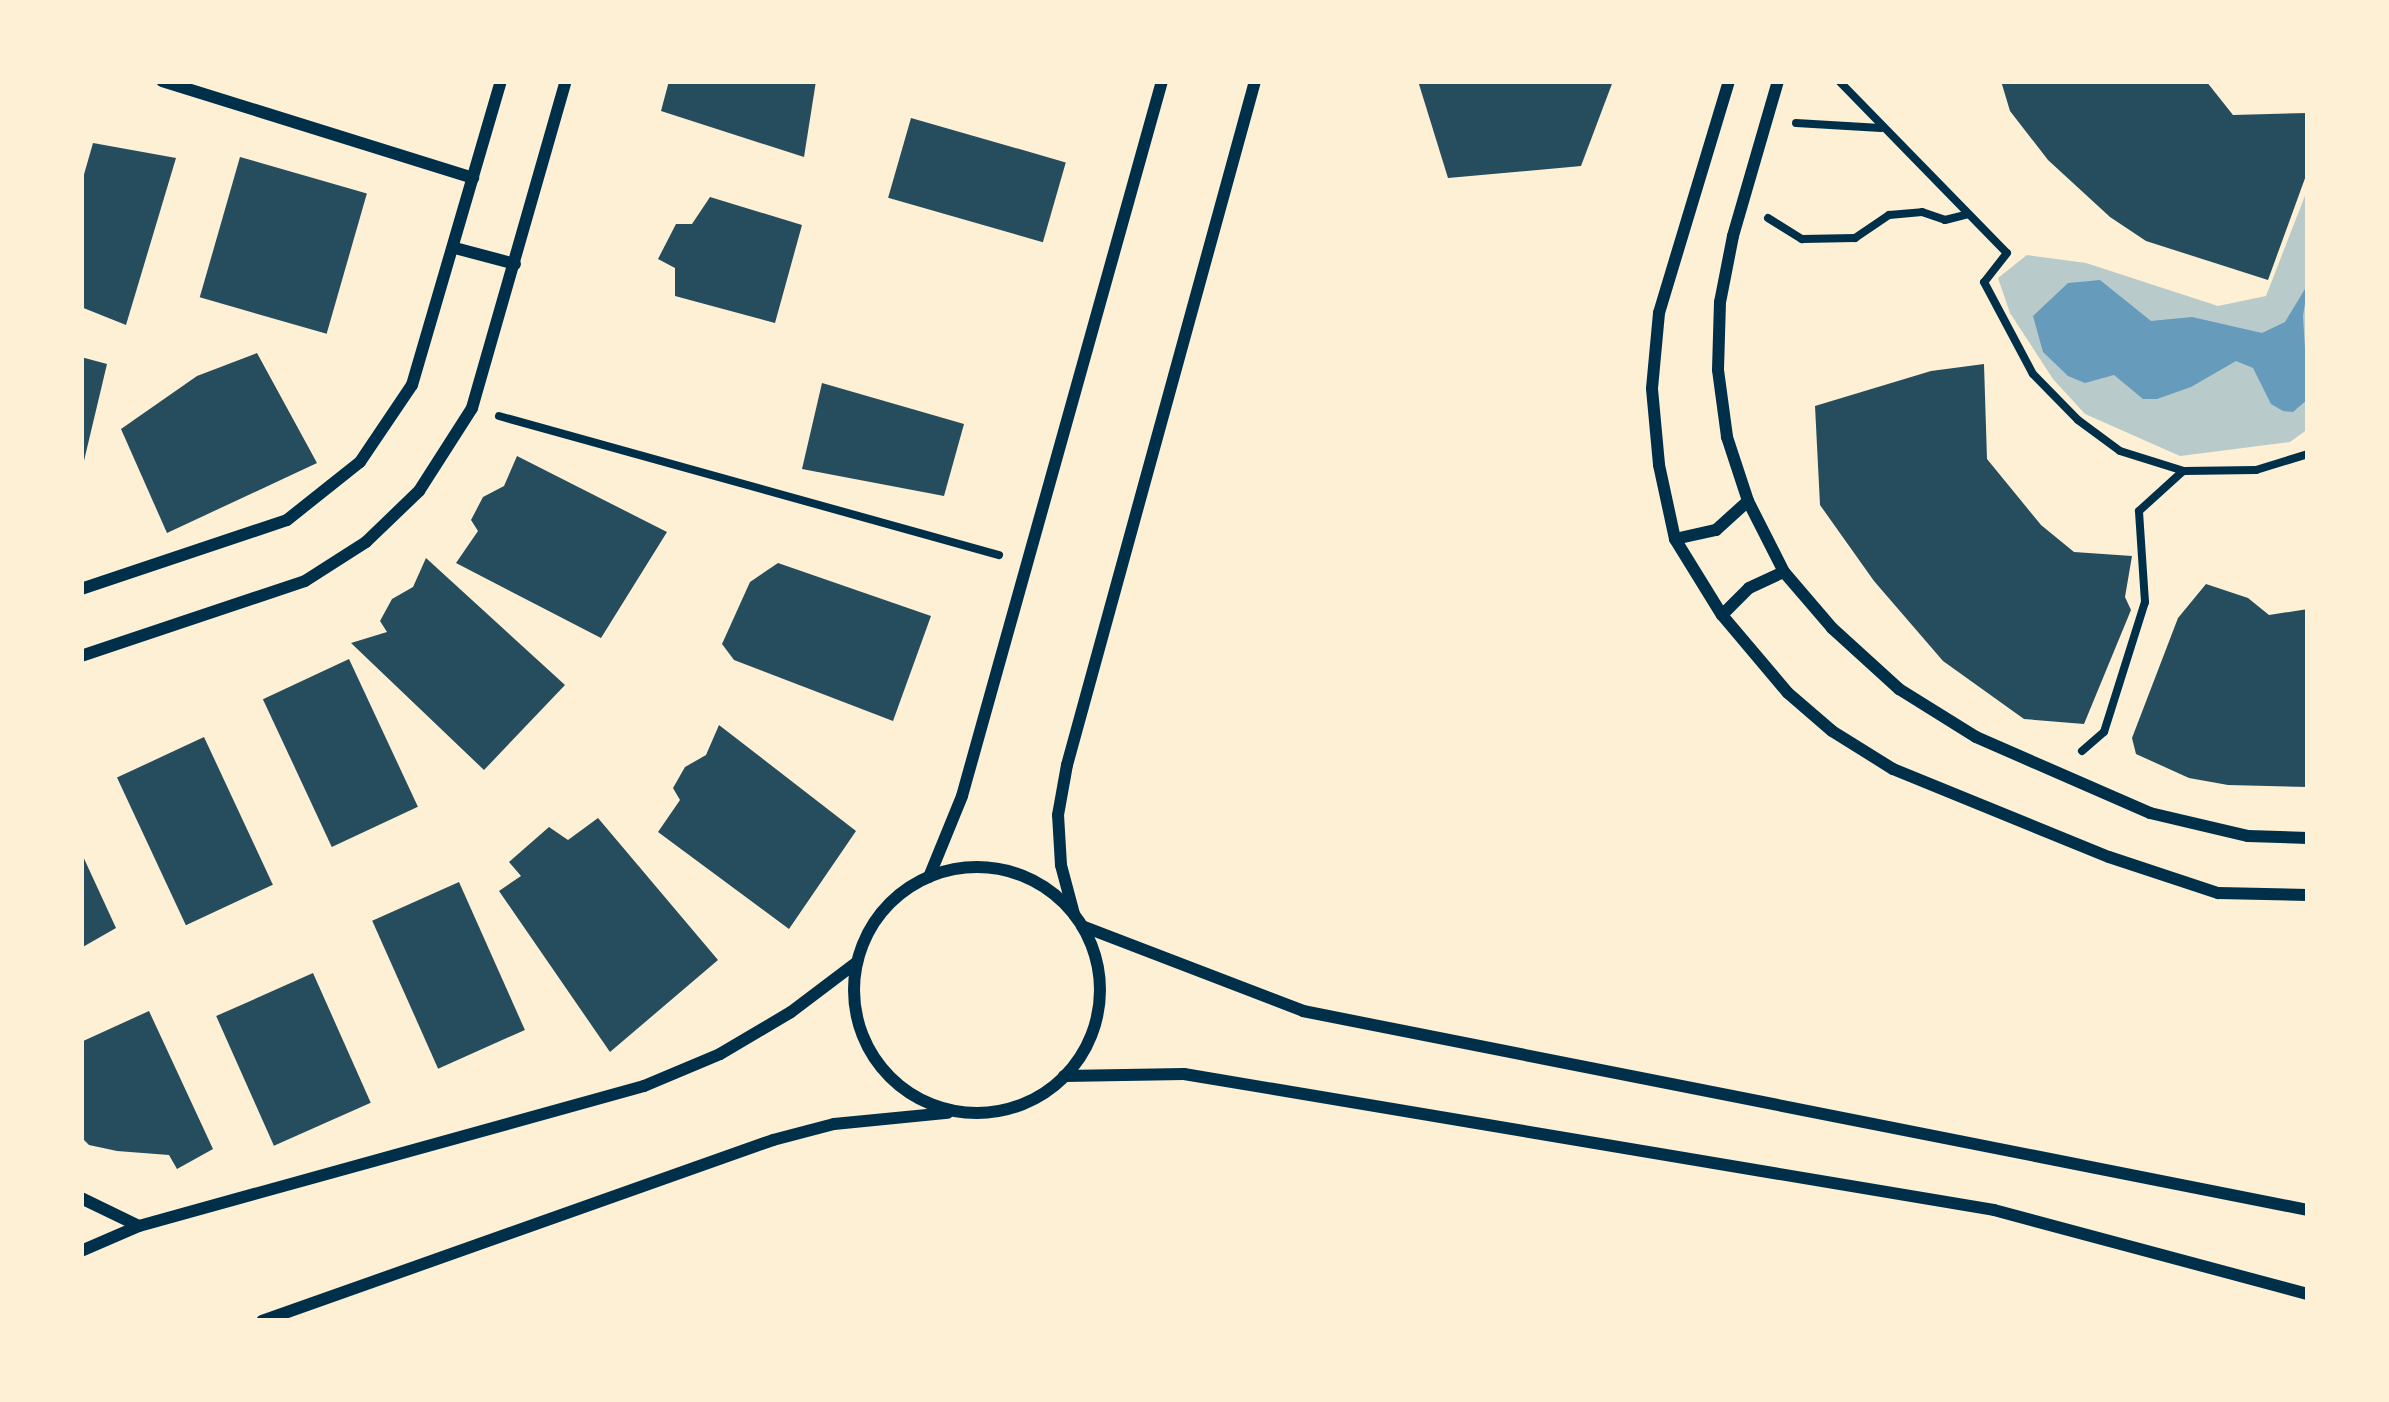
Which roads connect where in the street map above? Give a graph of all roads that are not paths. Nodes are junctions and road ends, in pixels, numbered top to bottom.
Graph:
1 (162, 81) edge
2 (501, 81) edge
3 (566, 81) edge
4 (1162, 81) edge
5 (1255, 81) edge
6 (1730, 81) edge
7 (1778, 81) edge
8 (473, 178) junction
9 (455, 248) junction
10 (515, 264) junction
11 (1748, 501) junction
12 (1675, 539) junction
13 (1784, 572) junction
14 (81, 589) edge
15 (1722, 615) junction
16 (81, 656) edge
17 (2308, 838) edge
18 (929, 877) junction
19 (2308, 895) edge
20 (1078, 920) junction
21 (857, 962) junction
22 (1064, 1076) junction
23 (959, 1112) junction
24 (81, 1198) edge
25 (2308, 1210) edge
26 (139, 1226) junction
27 (81, 1251) edge
28 (2308, 1294) edge
29 (262, 1321) edge

1 - 8 street
2 - 8 street
3 - 10 street
4 - 18 street
5 - 20 street
6 - 12 street
7 - 11 street
8 - 9 street
9 - 10 street
9 - 14 street
10 - 16 street
11 - 12 street
11 - 13 street
12 - 15 street
13 - 15 street
13 - 17 street
15 - 19 street
18 - 20 street
18 - 21 street
20 - 22 street
20 - 25 street
21 - 23 street
21 - 26 street
22 - 23 street
22 - 28 street
23 - 29 street
24 - 26 street
26 - 27 street

